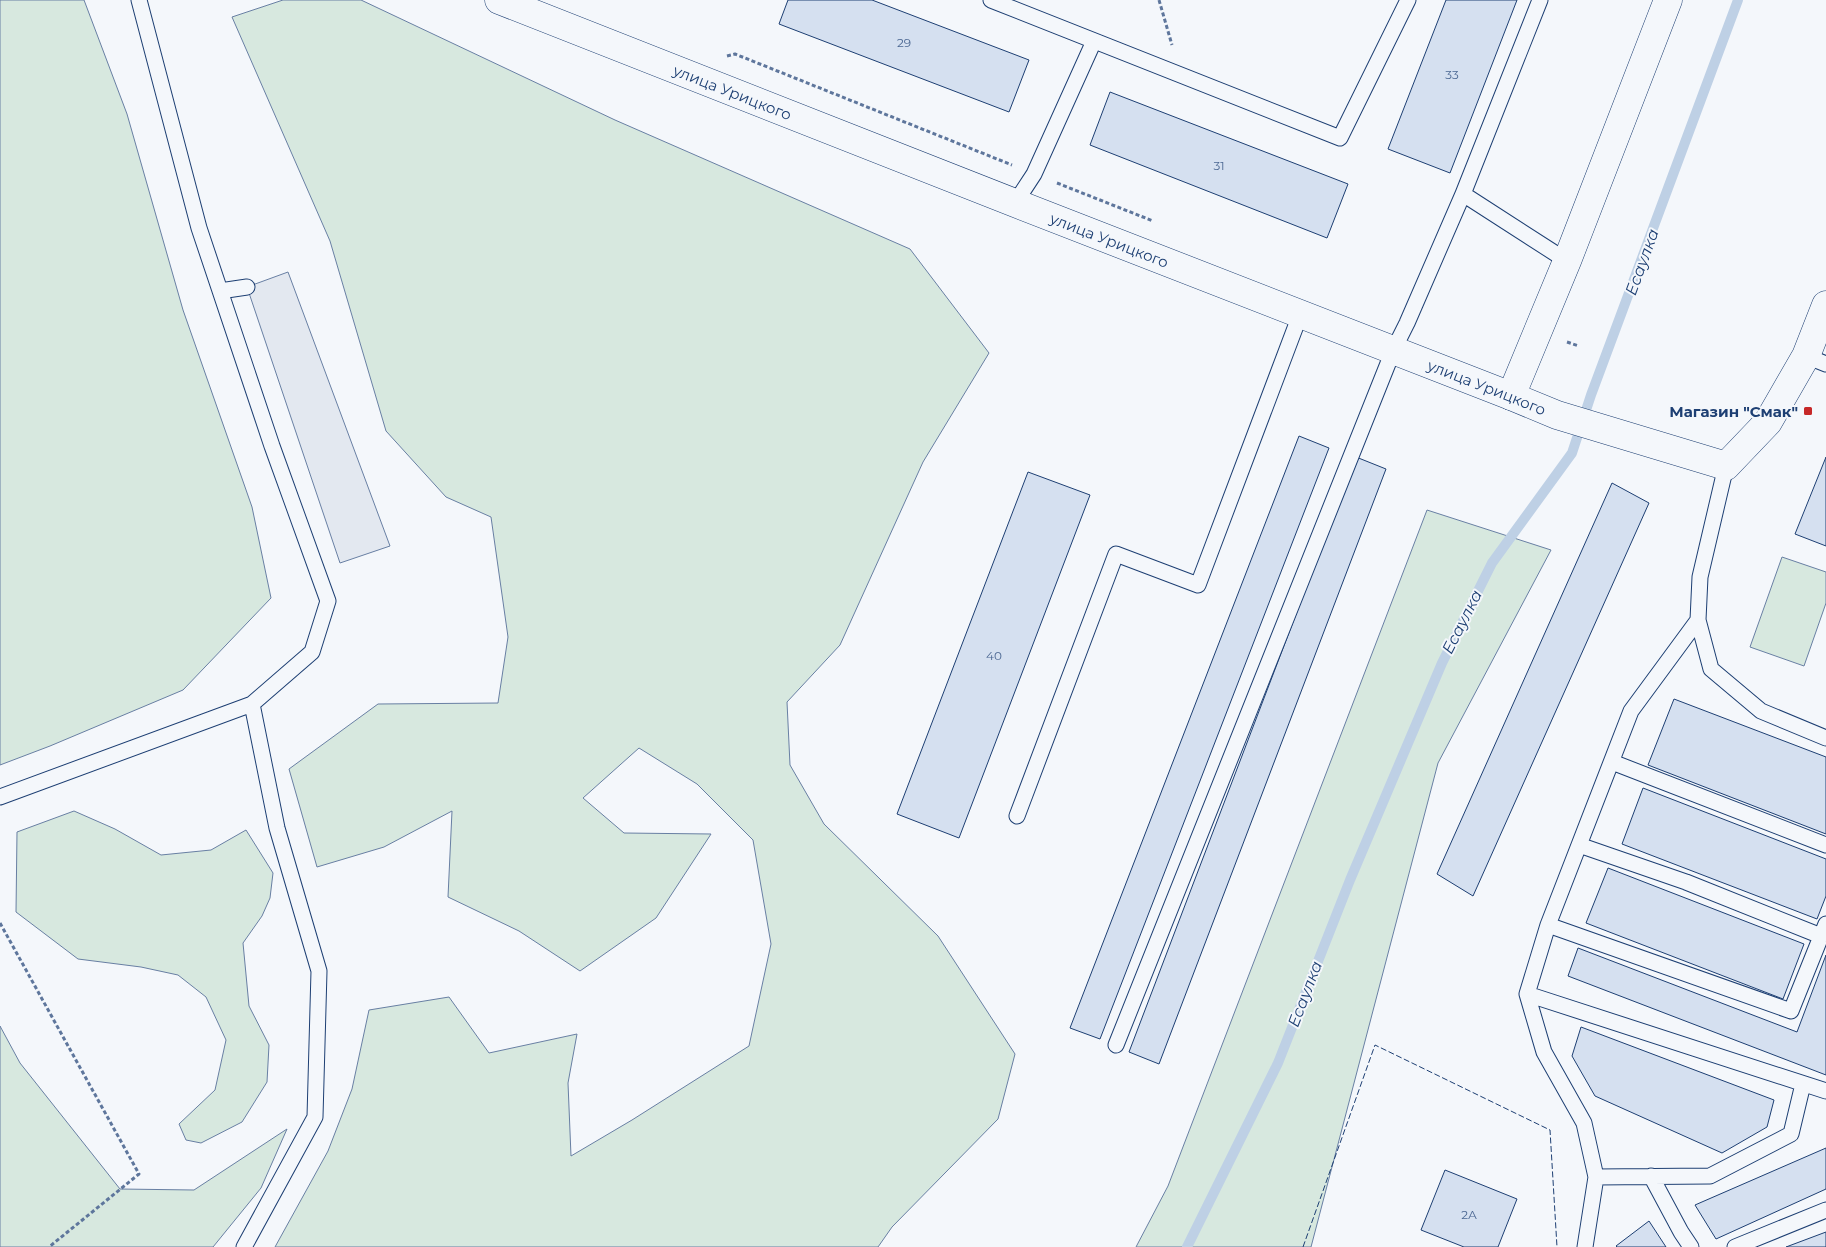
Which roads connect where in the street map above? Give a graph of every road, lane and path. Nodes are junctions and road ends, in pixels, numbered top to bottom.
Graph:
1 (139, 0) edge
2 (499, 0) edge
3 (991, 0) edge
4 (1160, 0) edge
5 (1408, 0) edge
6 (1540, 0) edge
7 (1668, 0) edge
8 (1094, 41) junction
9 (1181, 75) junction
10 (1463, 194) junction
11 (1014, 203) junction
12 (1567, 260) junction
13 (247, 287) dead end
14 (220, 290) junction
15 (1826, 305) edge
16 (1300, 315) junction
17 (1393, 351) junction
18 (1816, 360) edge
19 (1511, 396) junction
20 (1726, 466) junction
21 (1698, 620) junction
22 (252, 704) junction
23 (1826, 738) edge
24 (1612, 762) junction
25 (0, 797) edge
26 (1017, 816) dead end
27 (1579, 845) junction
28 (1826, 845) edge
29 (0, 923) edge
30 (1548, 924) junction
31 (1823, 930) edge
32 (1527, 994) junction
33 (1116, 1045) dead end
34 (1803, 1084) junction
35 (1826, 1092) edge
36 (1651, 1176) junction
37 (1596, 1177) junction
38 (1826, 1210) edge
39 (49, 1247) edge
40 (244, 1247) edge
41 (1585, 1247) edge
42 (1691, 1247) edge
43 (1735, 1247) edge

1 - 14 lane
2 - 11 street, улица Урицкого
3 - 8 lane
4 - 9 path
5 - 9 lane
6 - 10 lane
7 - 12 street
8 - 9 lane
8 - 11 lane
10 - 12 lane
10 - 17 lane
11 - 16 street, улица Урицкого
12 - 19 street
13 - 14 lane
14 - 22 lane
15 - 18 street
16 - 17 street, улица Урицкого
16 - 26 lane
17 - 19 street, улица Урицкого
17 - 33 lane
18 - 20 street
19 - 20 street, улица Урицкого
20 - 21 lane
21 - 23 lane
21 - 24 lane
22 - 25 lane
22 - 40 lane
24 - 27 lane
24 - 28 lane
27 - 30 lane
27 - 31 lane
29 - 39 path
30 - 31 lane
30 - 32 lane
32 - 34 lane
32 - 37 lane
34 - 35 lane
34 - 36 lane
36 - 37 lane
36 - 42 lane
37 - 41 lane
38 - 43 lane

